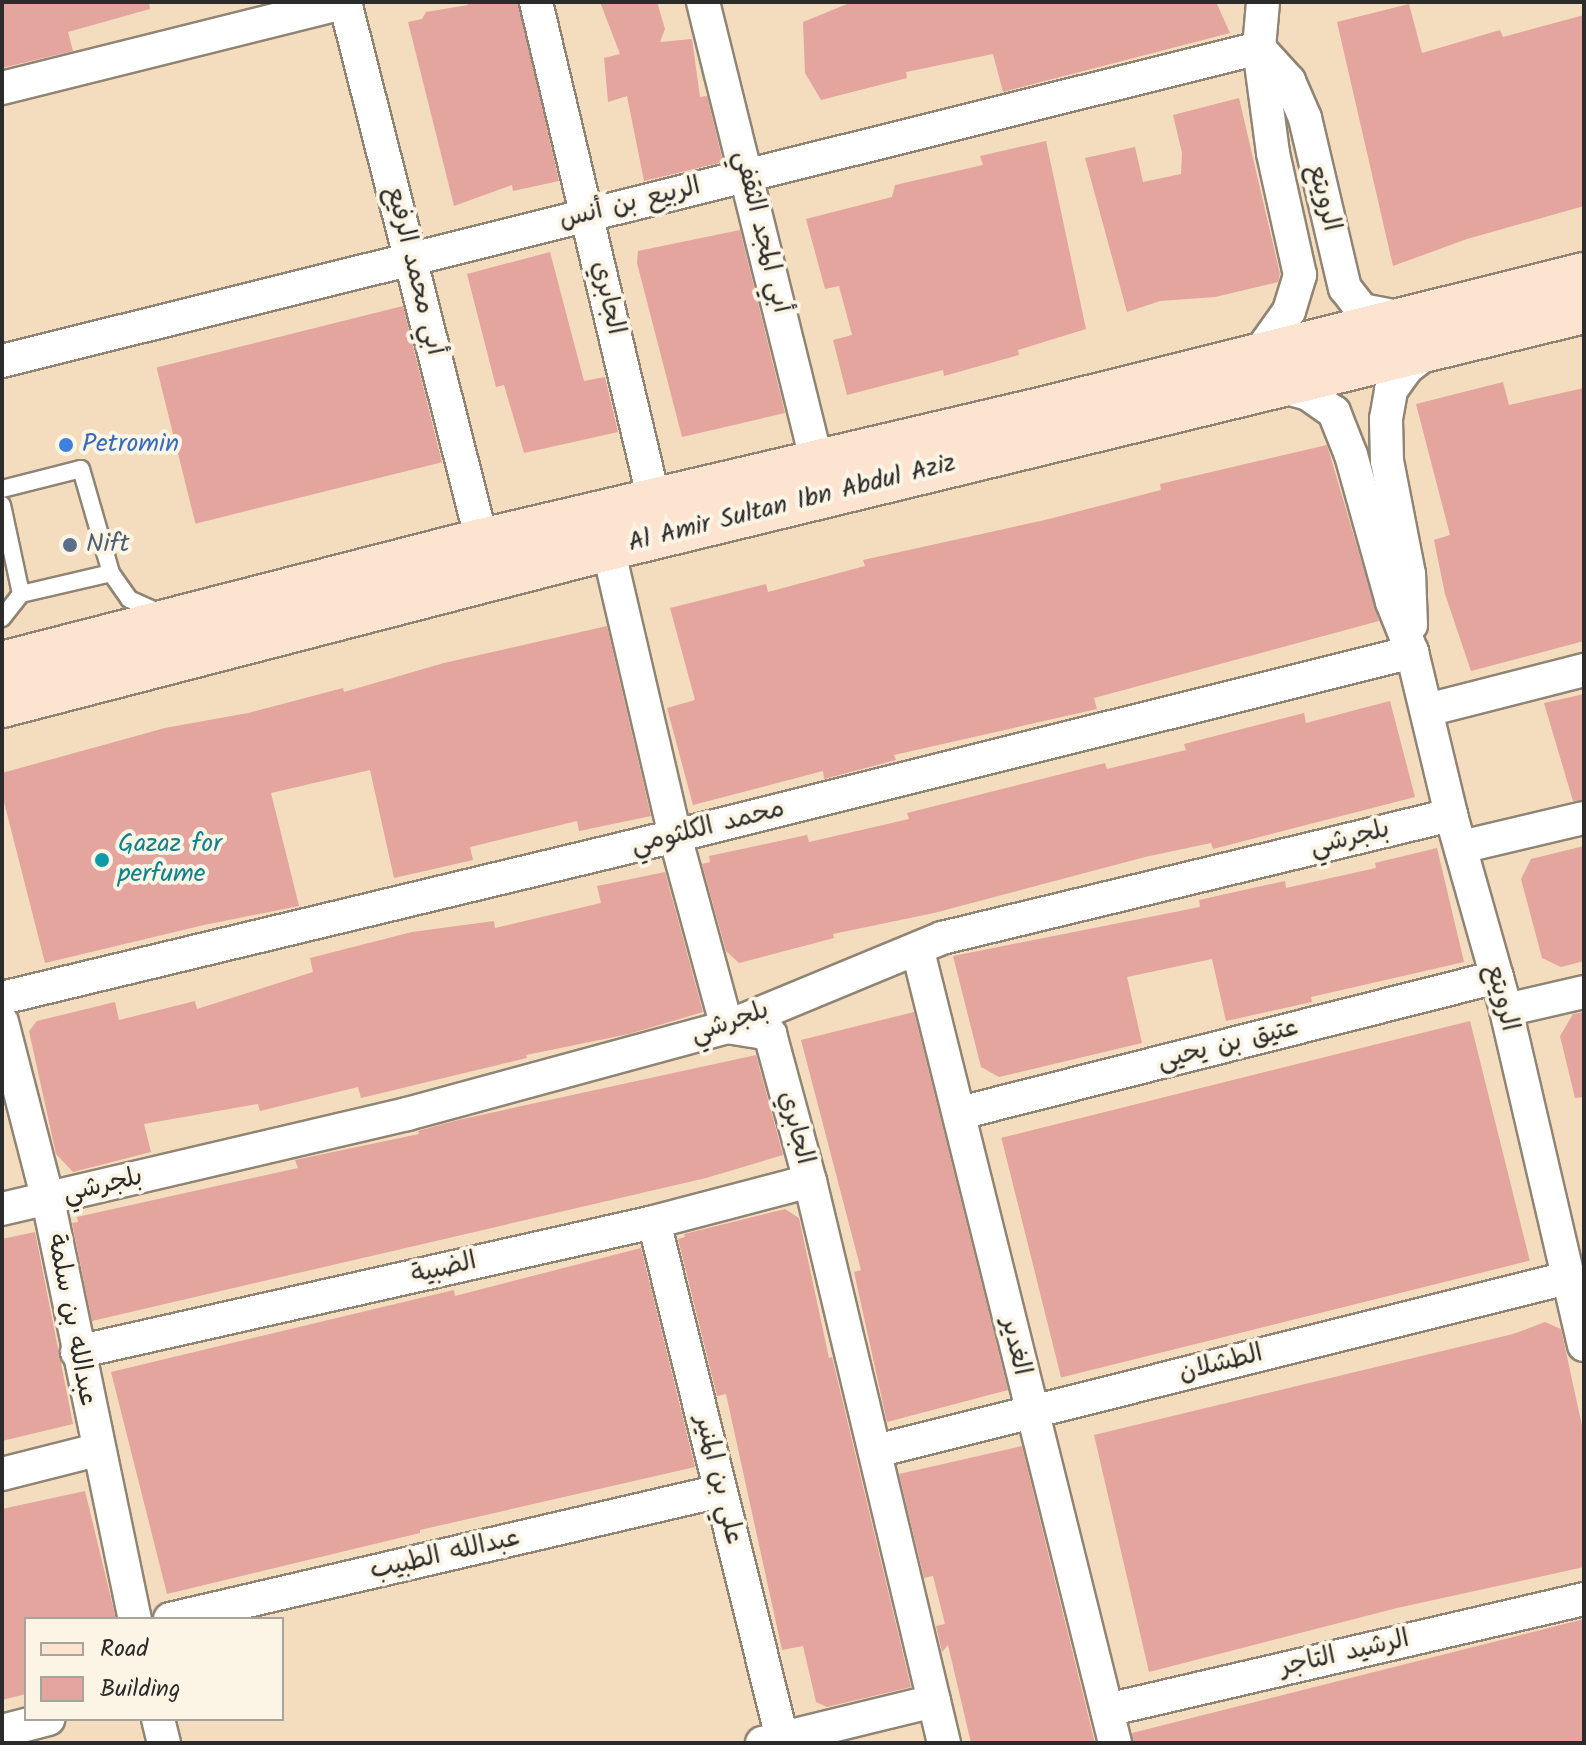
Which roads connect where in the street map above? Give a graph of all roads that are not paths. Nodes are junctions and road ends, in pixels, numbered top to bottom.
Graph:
1 (346, 2) edge
2 (536, 2) edge
3 (703, 2) edge
4 (1265, 2) edge
5 (1259, 48) junction
6 (2, 88) edge
7 (747, 174) junction
8 (589, 215) junction
9 (412, 259) junction
10 (1584, 275) edge
11 (1584, 311) edge
12 (1421, 333) junction
13 (2, 361) edge
14 (1268, 371) junction
15 (817, 463) junction
16 (2, 489) edge
17 (654, 500) junction
18 (2, 505) edge
19 (482, 541) junction
20 (608, 548) junction
21 (111, 573) junction
22 (21, 594) junction
23 (2, 618) edge
24 (177, 621) junction
25 (1412, 652) junction
26 (2, 664) edge
27 (1584, 670) edge
28 (2, 705) edge
29 (1427, 710) junction
30 (1451, 815) junction
31 (1584, 818) edge
32 (675, 836) junction
33 (1461, 847) junction
34 (918, 951) junction
35 (1497, 977) junction
36 (1584, 992) edge
37 (2, 998) edge
38 (1506, 1010) junction
39 (2, 1022) edge
40 (727, 1027) junction
41 (960, 1113) junction
42 (810, 1181) junction
43 (48, 1200) junction
44 (2, 1209) edge
45 (654, 1222) junction
46 (1567, 1278) junction
47 (1582, 1327) edge
48 (77, 1352) junction
49 (1031, 1411) junction
50 (97, 1450) junction
51 (876, 1451) junction
52 (2, 1474) edge
53 (720, 1491) junction
54 (1584, 1599) edge
55 (135, 1617) edge
56 (179, 1617) edge
57 (934, 1701) junction
58 (1107, 1710) junction
59 (40, 1721) edge
60 (158, 1721) edge
61 (2, 1731) edge
62 (772, 1740) edge
63 (164, 1743) edge
64 (944, 1743) edge
65 (1115, 1743) edge

1 - 6 street
1 - 9 street, أبي محمد الرفيع
2 - 8 street, الجابري
3 - 7 street, أبي المجد الثقفي
4 - 5 street, الرويتع
5 - 7 street, الربيع بن أنس
5 - 12 street, الرويتع
5 - 14 street, الرويتع
7 - 8 street, الربيع بن أنس
7 - 15 street, أبي المجد الثقفي
8 - 9 street, الربيع بن أنس
8 - 17 street, الجابري
9 - 13 street, الربيع بن أنس
9 - 19 street, أبي محمد الرفيع
10 - 12 street, Al Amir Sultan Ibn Abdul Aziz
11 - 12 street, Al Amir Sultan Ibn Abdul Aziz
12 - 14 street, Al Amir Sultan Ibn Abdul Aziz
12 - 25 street
14 - 15 street, Al Amir Sultan Ibn Abdul Aziz
14 - 20 street, Al Amir Sultan Ibn Abdul Aziz
14 - 25 street
15 - 17 street, Al Amir Sultan Ibn Abdul Aziz
16 - 21 lane
17 - 19 street, Al Amir Sultan Ibn Abdul Aziz
18 - 22 lane
19 - 24 street, Al Amir Sultan Ibn Abdul Aziz
20 - 28 street, Al Amir Sultan Ibn Abdul Aziz
20 - 32 street
21 - 22 lane
21 - 24 lane
22 - 23 lane
24 - 26 street, Al Amir Sultan Ibn Abdul Aziz
25 - 29 street, الرويتع
25 - 32 street, محمد الكلثومي
27 - 29 street
29 - 30 street, الرويتع
30 - 33 street, الرويتع
30 - 34 street, بلجرشي
31 - 33 street
32 - 37 street, محمد الكلثومي
32 - 40 street
33 - 35 street, الرويتع
34 - 40 street, بلجرشي
34 - 41 street, الغدير
35 - 38 street, الرويتع
35 - 41 street, عتيق بن يحيى
36 - 38 street
38 - 46 street, الرويتع
39 - 43 street, عبدالله بن سلمة
40 - 42 street, الجابري
40 - 43 street, بلجرشي
41 - 49 street, الغدير
42 - 45 street, الضبية
42 - 51 street, الجابري
43 - 44 street, بلجرشي
43 - 48 street, عبدالله بن سلمة
45 - 48 street, الضبية
45 - 53 street, علي بن المنير
46 - 47 street, الرويتع
46 - 49 street, الطشلان
48 - 50 street, عبدالله بن سلمة
49 - 51 street, الطشلان
49 - 58 street, الغدير
50 - 52 street
50 - 55 street, عبدالله بن سلمة
51 - 57 street, الجابري
53 - 56 street, عبدالله الطبيب
53 - 62 street, علي بن المنير
54 - 58 street, الرشيد التاجر
57 - 62 street
57 - 64 street, الجابري
58 - 65 street, الغدير
59 - 61 street
60 - 63 street

